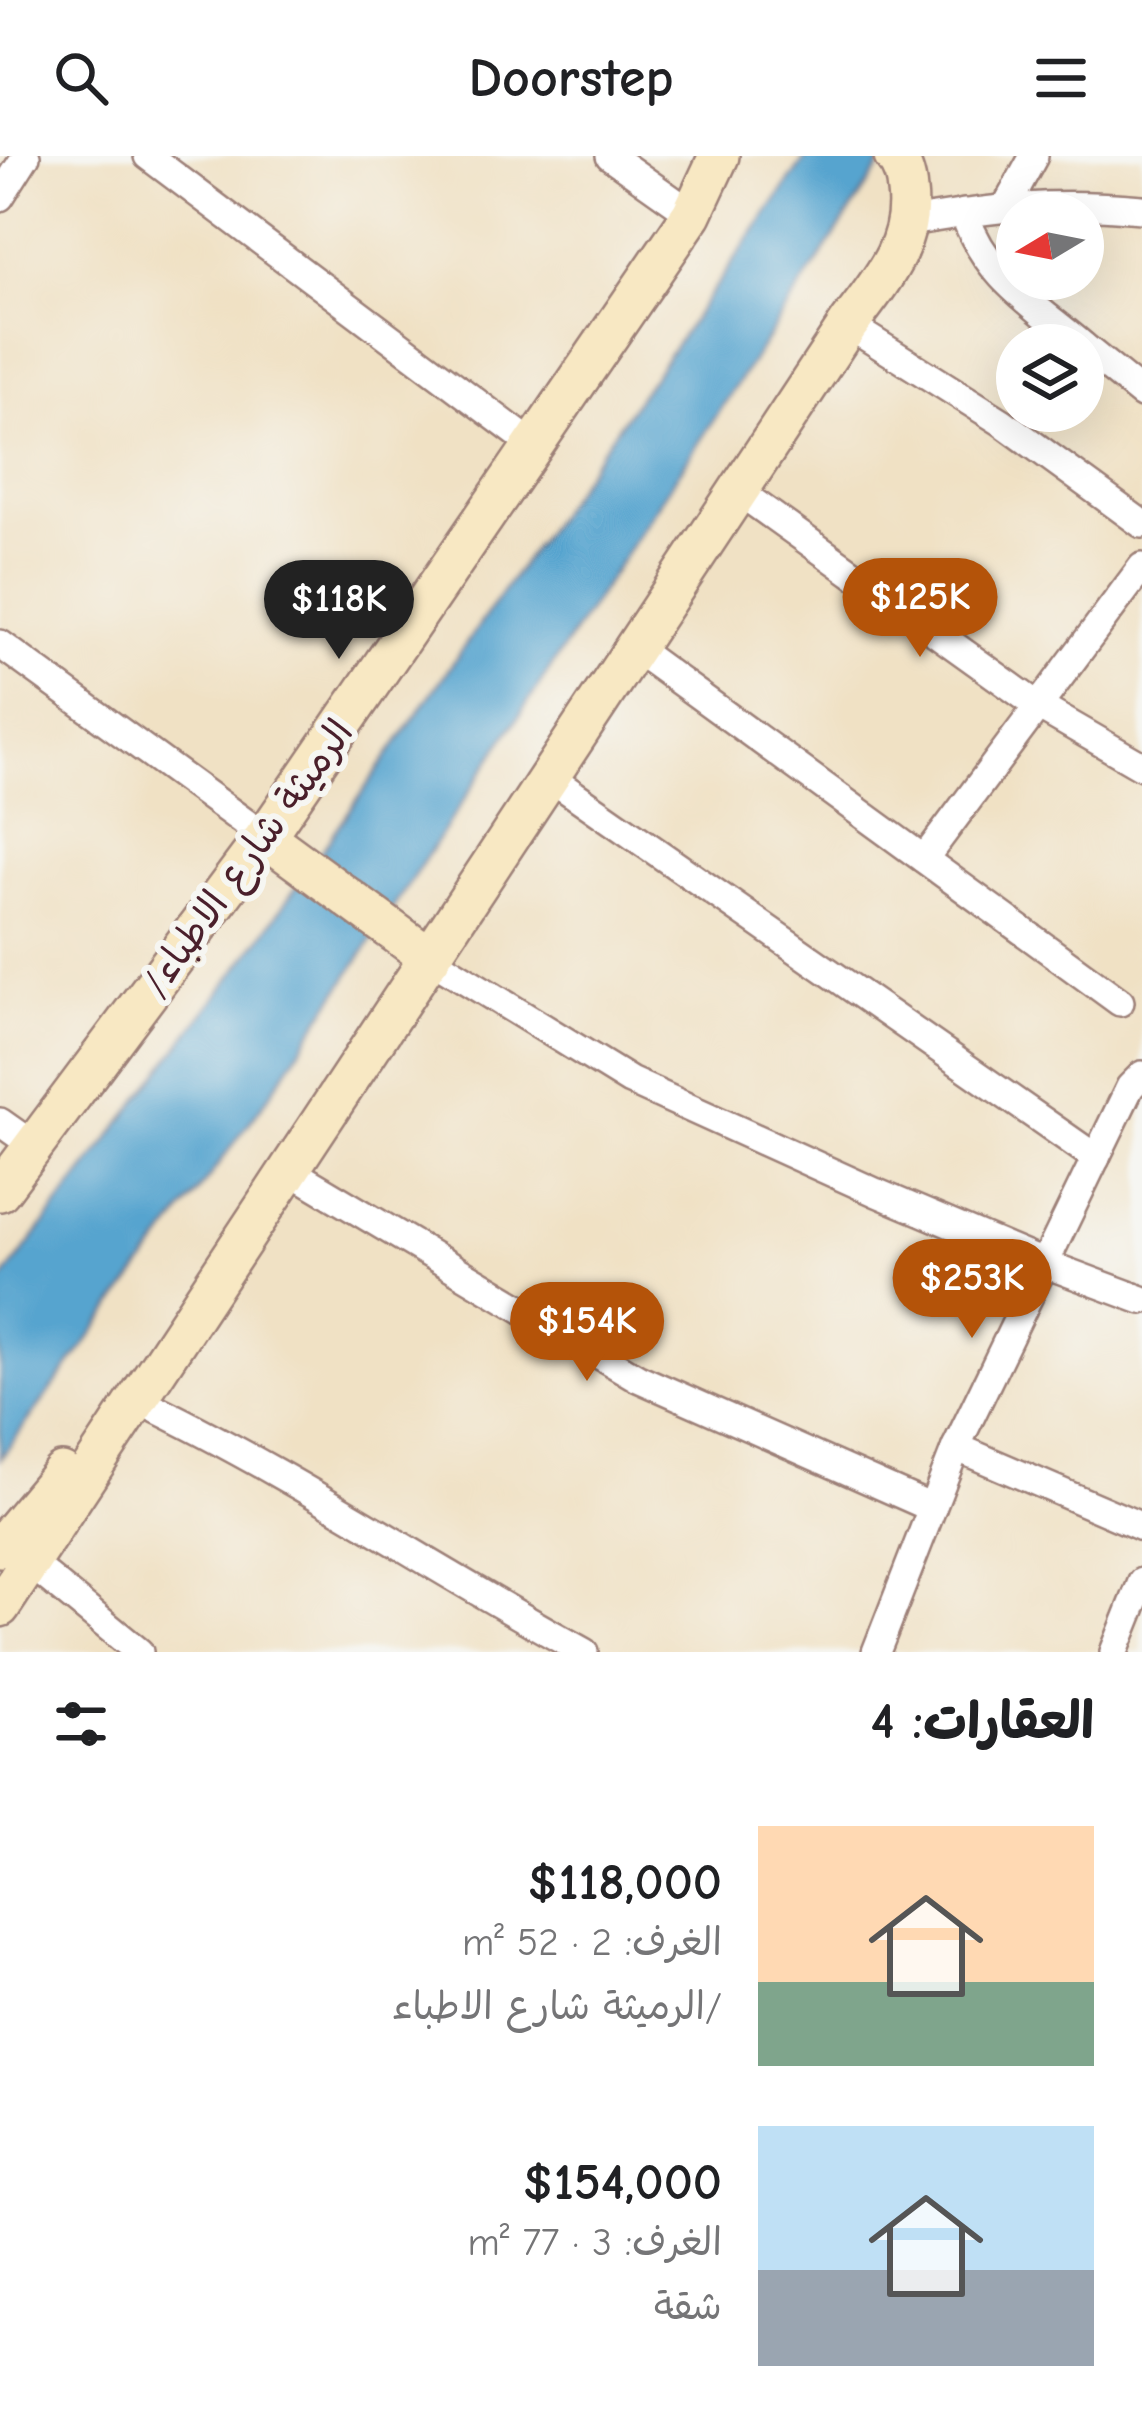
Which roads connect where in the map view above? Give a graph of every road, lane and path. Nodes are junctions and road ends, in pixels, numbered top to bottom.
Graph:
1 (26, 156) edge
2 (148, 156) edge
3 (610, 156) edge
4 (719, 156) edge
5 (1034, 156) edge
6 (901, 159) edge
7 (1014, 192) edge
8 (0, 197) edge
9 (1104, 205) edge
10 (996, 207) edge
11 (1142, 208) edge
12 (964, 212) junction
13 (692, 214) junction
14 (910, 222) junction
15 (1057, 324) edge
16 (848, 325) junction
17 (1104, 362) edge
18 (1142, 394) edge
19 (533, 445) junction
20 (738, 491) junction
21 (1142, 524) edge
22 (1142, 567) edge
23 (0, 644) edge
24 (634, 648) junction
25 (1038, 706) junction
26 (1142, 766) edge
27 (550, 777) junction
28 (265, 837) junction
29 (924, 859) junction
30 (430, 958) junction
31 (1120, 1002) dead end
32 (1142, 1075) edge
33 (0, 1122) edge
34 (34, 1146) junction
35 (1096, 1158) junction
36 (289, 1170) junction
37 (0, 1191) edge
38 (1043, 1263) junction
39 (1142, 1300) edge
40 (182, 1331) junction
41 (136, 1399) junction
42 (956, 1447) junction
43 (932, 1508) junction
44 (1142, 1527) edge
45 (15, 1554) edge
46 (1142, 1582) edge
47 (0, 1607) edge
48 (139, 1652) edge
49 (584, 1652) edge
50 (876, 1652) edge
51 (1114, 1652) edge

1 - 8 street
2 - 19 street
3 - 13 street
4 - 13 main road, /الرميثة شارع الاطباء
5 - 7 street
6 - 14 main road
9 - 11 street
10 - 12 street
12 - 14 street
12 - 15 street
13 - 19 main road, /الرميثة شارع الاطباء
14 - 16 main road
16 - 20 main road
16 - 21 street
17 - 18 street
19 - 28 main road, /الرميثة شارع الاطباء
20 - 24 main road
20 - 25 street
22 - 25 street
23 - 28 street
24 - 27 main road
24 - 29 street
25 - 26 street
25 - 29 street
27 - 30 main road
27 - 35 street
28 - 30 main road
28 - 34 main road, /الرميثة شارع الاطباء
29 - 31 street
30 - 36 main road
30 - 38 street
32 - 35 street
33 - 34 street
34 - 37 main road, /الرميثة شارع الاطباء
35 - 38 street
36 - 40 main road
36 - 43 street
38 - 39 street
38 - 42 street
40 - 41 main road
40 - 45 main road
41 - 45 main road
41 - 49 street
42 - 43 street
42 - 44 street
43 - 50 street
45 - 47 main road
45 - 48 street
46 - 51 street

